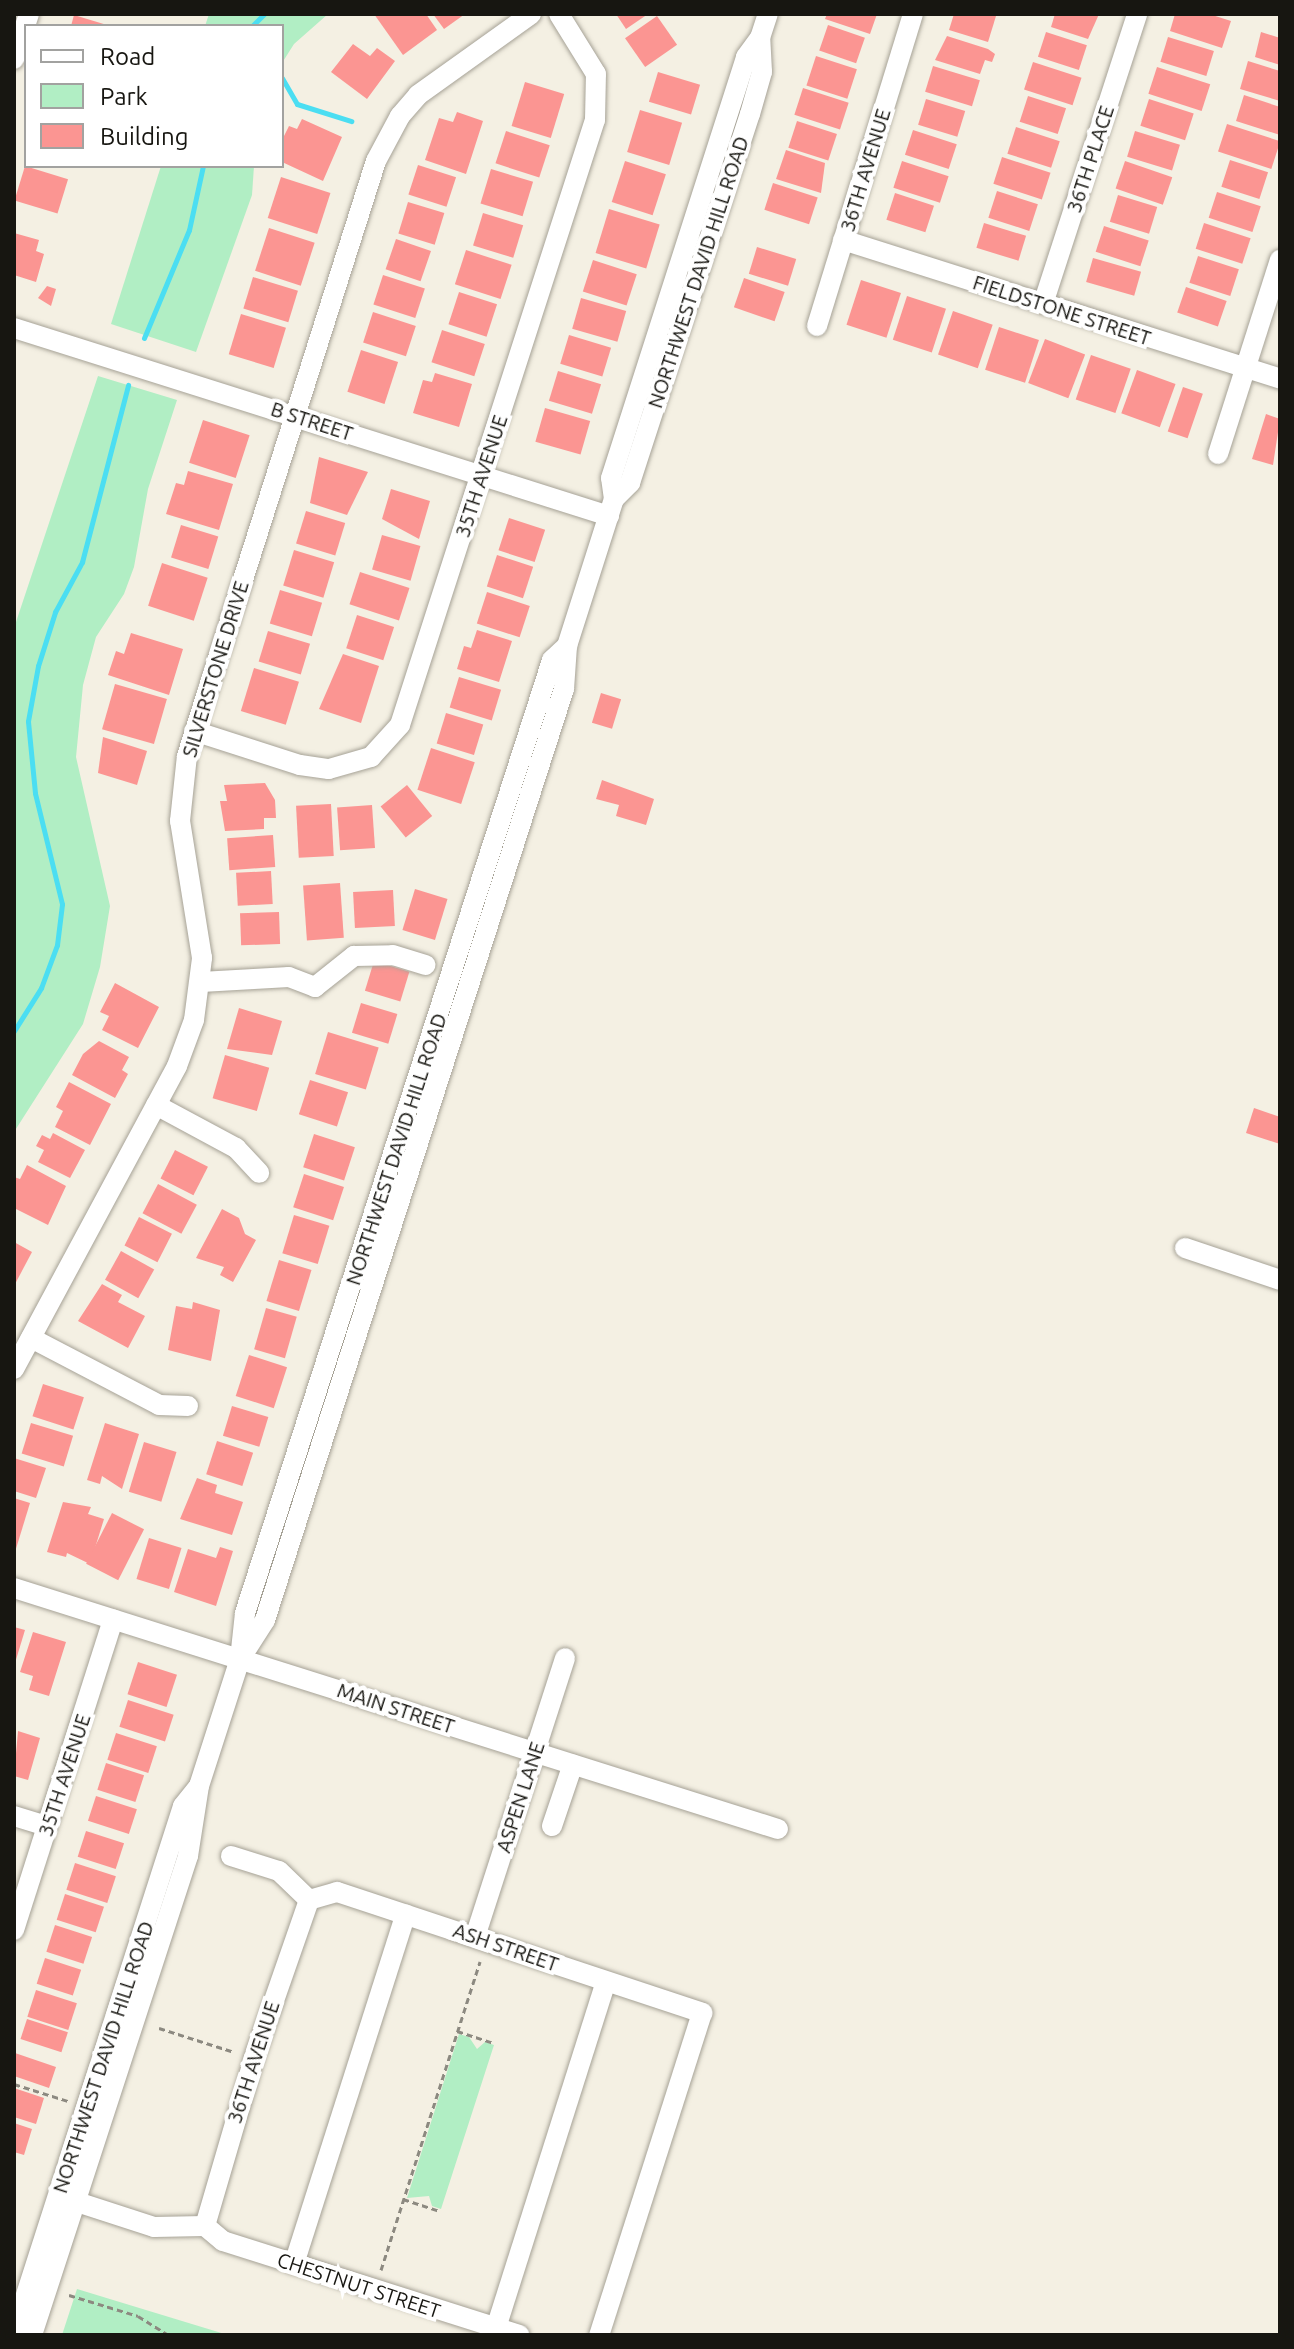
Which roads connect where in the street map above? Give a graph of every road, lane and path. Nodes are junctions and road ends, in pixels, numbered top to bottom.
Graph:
1 (531, 14) edge
2 (559, 14) edge
3 (768, 14) edge
4 (913, 14) edge
5 (1137, 14) edge
6 (24, 29) edge
7 (14, 59) edge
8 (843, 240) junction
9 (1280, 260) edge
10 (1043, 304) junction
11 (817, 326) dead end
12 (14, 328) edge
13 (1245, 369) junction
14 (1280, 379) edge
15 (295, 415) junction
16 (1218, 454) dead end
17 (481, 475) junction
18 (611, 508) junction
19 (194, 731) junction
20 (425, 965) dead end
21 (201, 982) junction
22 (156, 1105) junction
23 (259, 1173) dead end
24 (1185, 1248) dead end
25 (1280, 1280) edge
26 (31, 1338) junction
27 (14, 1369) edge
28 (188, 1406) dead end
29 (14, 1588) edge
30 (113, 1619) junction
31 (565, 1658) dead end
32 (240, 1659) junction
33 (535, 1752) junction
34 (573, 1764) junction
35 (199, 1786) junction
36 (14, 1816) edge
37 (47, 1826) junction
38 (552, 1826) dead end
39 (778, 1829) dead end
40 (231, 1856) dead end
41 (309, 1900) junction
42 (406, 1914) junction
43 (14, 1930) edge
44 (475, 1937) junction
45 (480, 1961) dead end
46 (606, 1982) junction
47 (159, 2028) dead end
48 (457, 2031) junction
49 (494, 2043) dead end
50 (242, 2054) dead end
51 (14, 2084) edge
52 (87, 2107) junction
53 (403, 2199) junction
54 (77, 2202) junction
55 (440, 2211) dead end
56 (205, 2226) junction
57 (294, 2264) junction
58 (381, 2270) dead end
59 (69, 2295) dead end
60 (496, 2328) junction
61 (14, 2332) edge
62 (32, 2335) edge
63 (168, 2335) edge
64 (519, 2335) edge
65 (599, 2335) edge

1 - 15 street, SILVERSTONE DRIVE
2 - 17 street, 35TH AVENUE
3 - 18 street, NORTHWEST DAVID HILL ROAD
4 - 8 street, 36TH AVENUE
5 - 10 street, 36TH PLACE
6 - 7 street
8 - 10 street, FIELDSTONE STREET
8 - 11 street, 36TH AVENUE
9 - 13 street
10 - 13 street, FIELDSTONE STREET
12 - 15 street, B STREET
13 - 14 street, FIELDSTONE STREET
13 - 16 street
15 - 17 street, B STREET
15 - 19 street, SILVERSTONE DRIVE
17 - 18 street, B STREET
17 - 19 street, 35TH AVENUE
18 - 32 street, NORTHWEST DAVID HILL ROAD
19 - 21 street, SILVERSTONE DRIVE
20 - 21 street
21 - 22 street, SILVERSTONE DRIVE
22 - 23 street
22 - 26 street, SILVERSTONE DRIVE
24 - 25 street
26 - 27 street, SILVERSTONE DRIVE
26 - 28 street
29 - 30 street, MAIN STREET
30 - 32 street, MAIN STREET
30 - 37 street, 35TH AVENUE
31 - 33 street, ASPEN LANE
32 - 33 street, MAIN STREET
32 - 35 street, NORTHWEST DAVID HILL ROAD
33 - 34 street, MAIN STREET
33 - 44 street, ASPEN LANE
34 - 38 street
34 - 39 street, MAIN STREET
35 - 52 street, NORTHWEST DAVID HILL ROAD
35 - 54 street, NORTHWEST DAVID HILL ROAD
36 - 37 street
37 - 43 street, 35TH AVENUE
40 - 41 street
41 - 42 street, ASH STREET
41 - 56 street, 36TH AVENUE
42 - 44 street, ASH STREET
42 - 57 street
44 - 46 street, ASH STREET
45 - 48 path
46 - 60 street
46 - 65 street, ASH STREET
47 - 50 path
48 - 49 path
48 - 53 path
51 - 52 path
52 - 61 street, NORTHWEST DAVID HILL ROAD
53 - 55 path
53 - 58 path
54 - 56 street
54 - 62 street, NORTHWEST DAVID HILL ROAD
56 - 57 street, CHESTNUT STREET
57 - 60 street, CHESTNUT STREET
59 - 63 path
60 - 64 street, CHESTNUT STREET

